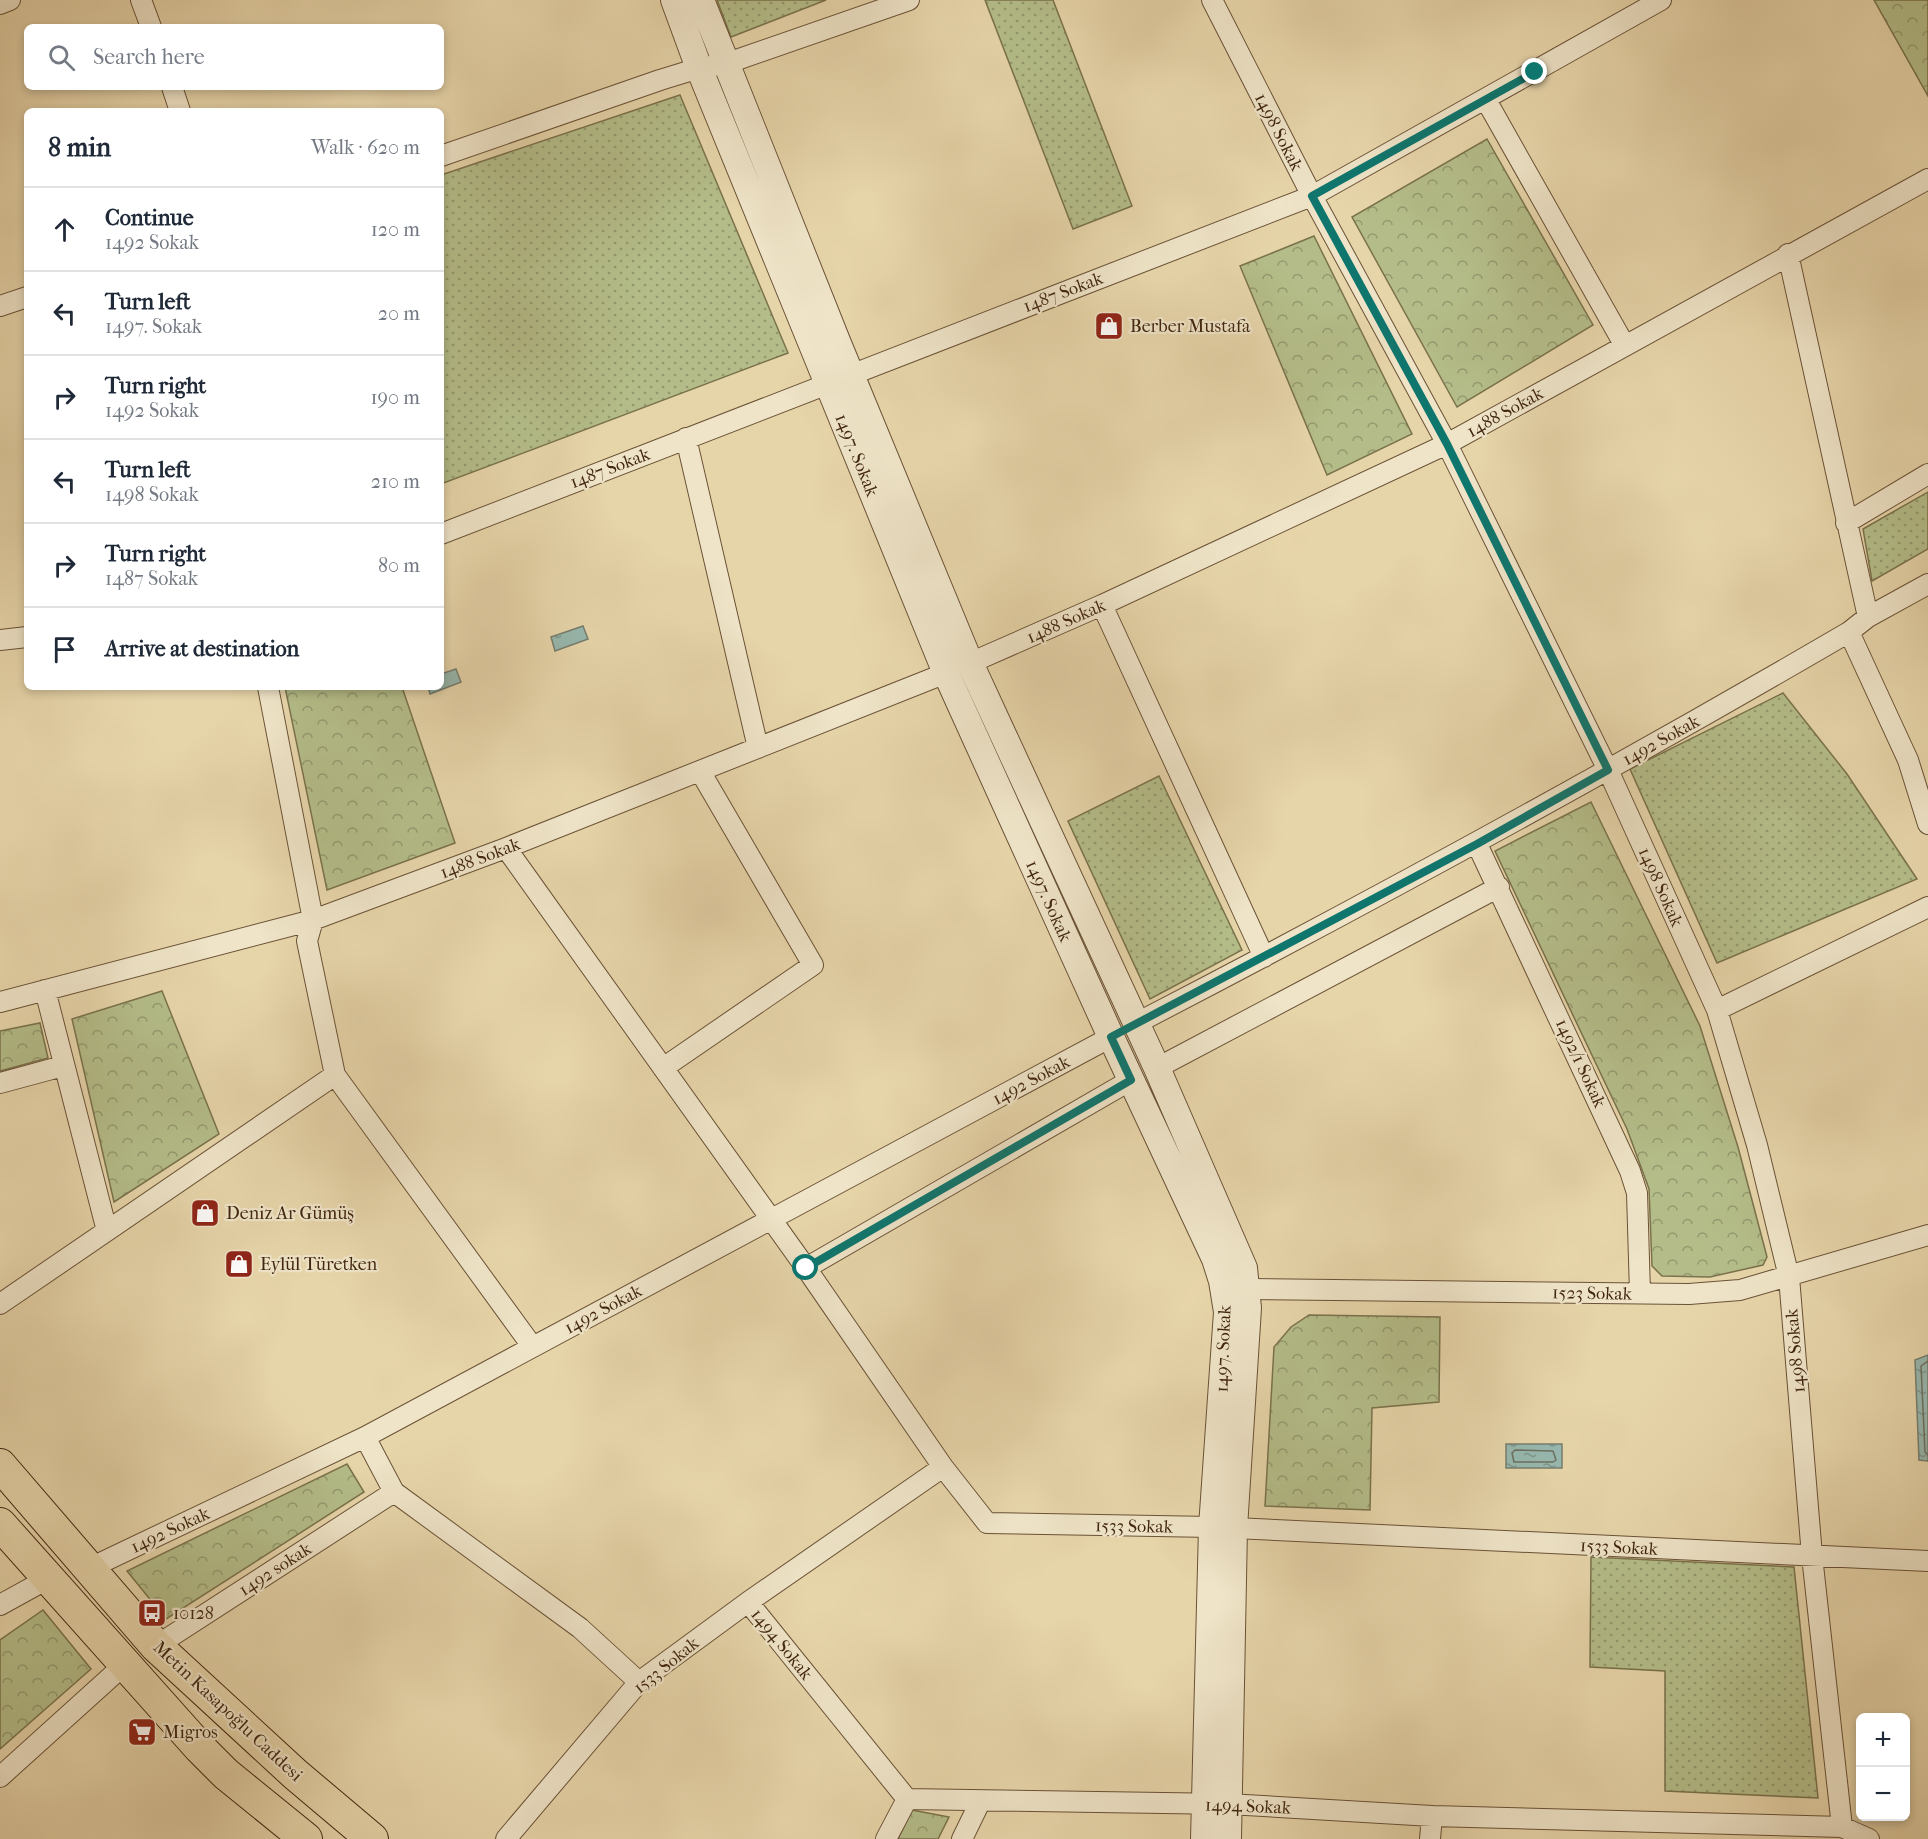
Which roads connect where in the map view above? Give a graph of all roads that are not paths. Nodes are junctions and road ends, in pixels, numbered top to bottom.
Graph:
1 (10, 0) edge
2 (141, 0) edge
3 (674, 0) edge
4 (701, 0) edge
5 (909, 0) edge
6 (1212, 0) edge
7 (1661, 0) edge
8 (0, 4) edge
9 (150, 24) edge
10 (725, 64) junction
11 (699, 68) junction
12 (173, 90) edge
13 (1486, 100) junction
14 (179, 108) edge
15 (444, 155) edge
16 (1928, 179) edge
17 (1312, 196) junction
18 (1788, 254) junction
19 (24, 298) edge
20 (0, 306) edge
21 (1625, 346) junction
22 (839, 379) junction
23 (686, 438) junction
24 (1447, 444) junction
25 (1928, 474) edge
26 (1846, 523) junction
27 (444, 533) edge
28 (1928, 584) edge
29 (1102, 605) junction
30 (1868, 617) junction
31 (1849, 632) junction
32 (24, 637) edge
33 (0, 640) edge
34 (970, 663) junction
35 (946, 673) junction
36 (269, 690) edge
37 (758, 748) junction
38 (1608, 770) junction
39 (700, 771) junction
40 (1928, 824) edge
41 (1477, 844) junction
42 (506, 848) junction
43 (1499, 887) junction
44 (1928, 907) edge
45 (313, 920) junction
46 (1264, 957) junction
47 (45, 990) junction
48 (0, 1002) edge
49 (1717, 1010) junction
50 (1135, 1024) junction
51 (1111, 1037) junction
52 (63, 1066) junction
53 (663, 1068) junction
54 (1157, 1068) junction
55 (336, 1075) junction
56 (1131, 1080) junction
57 (0, 1083) edge
58 (771, 1220) junction
59 (107, 1230) junction
60 (1928, 1235) edge
61 (806, 1268) junction
62 (1789, 1276) junction
63 (1247, 1289) junction
64 (1640, 1293) junction
65 (0, 1304) edge
66 (532, 1346) junction
67 (365, 1437) junction
68 (0, 1465) edge
69 (943, 1467) junction
70 (394, 1492) junction
71 (0, 1524) edge
72 (1223, 1528) junction
73 (1812, 1556) junction
74 (1928, 1561) edge
75 (88, 1569) junction
76 (49, 1578) junction
77 (748, 1602) junction
78 (0, 1605) edge
79 (156, 1646) junction
80 (124, 1665) junction
81 (639, 1682) junction
82 (0, 1778) edge
83 (907, 1799) junction
84 (980, 1802) junction
85 (1216, 1804) junction
86 (1432, 1815) junction
87 (1842, 1827) junction
88 (306, 1839) edge
89 (372, 1839) edge
90 (506, 1839) edge
91 (886, 1839) edge
92 (962, 1839) edge
93 (1204, 1839) edge
94 (1228, 1839) edge
95 (1430, 1839) edge
96 (1869, 1839) edge

1 - 8 street
2 - 9 street
3 - 11 street, 1497. Sokak
4 - 10 street, 1497. Sokak
5 - 10 street
6 - 17 street, 1498 Sokak
7 - 13 street, 1487 Sokak
10 - 11 street
10 - 22 street, 1497. Sokak
11 - 15 street
11 - 22 street, 1497. Sokak
12 - 14 street
13 - 17 street, 1487 Sokak
13 - 21 street
16 - 18 street, 1488 Sokak
17 - 22 street, 1487 Sokak
17 - 24 street, 1498 Sokak
18 - 21 street, 1488 Sokak
18 - 26 street
19 - 20 street
21 - 24 street, 1488 Sokak
22 - 23 street, 1487 Sokak
22 - 34 street, 1497. Sokak
22 - 35 street, 1497. Sokak
23 - 27 street, 1487 Sokak
23 - 37 street
24 - 29 street, 1488 Sokak
24 - 38 street, 1498 Sokak
25 - 26 street
26 - 30 street
28 - 30 street, 1492 Sokak
29 - 34 street, 1488 Sokak
29 - 46 street
30 - 31 street, 1492 Sokak
31 - 38 street, 1492 Sokak
31 - 40 street
32 - 33 street
34 - 35 street
34 - 50 street, 1497. Sokak
35 - 37 street, 1488 Sokak
35 - 51 street, 1497. Sokak
36 - 45 street
37 - 39 street, 1488 Sokak
38 - 41 street, 1492 Sokak
38 - 49 street, 1498 Sokak
39 - 42 street, 1488 Sokak
39 - 53 street
41 - 43 street, 1492/1 Sokak
41 - 46 street, 1492 Sokak
42 - 45 street, 1488 Sokak
42 - 53 street
43 - 54 street
43 - 64 street, 1492/1 Sokak
44 - 49 street
45 - 47 street, 1488 Sokak
45 - 55 street
46 - 50 street, 1492 Sokak
47 - 48 street, 1488 Sokak
47 - 52 street
49 - 62 street, 1498 Sokak
50 - 51 street
50 - 54 street, 1497. Sokak
51 - 56 street, 1497. Sokak
51 - 58 street, 1492 Sokak
52 - 57 street
52 - 59 street
53 - 58 street
54 - 56 street
54 - 63 street, 1497. Sokak
55 - 59 street
55 - 66 street
56 - 61 street
56 - 72 street, 1497. Sokak
58 - 61 street
58 - 66 street, 1492 Sokak
59 - 65 street
60 - 62 street, 1523 Sokak
61 - 69 street
62 - 64 street, 1523 Sokak
62 - 73 street, 1498 Sokak
63 - 64 street, 1523 Sokak
63 - 72 street, 1497. Sokak
66 - 67 street, 1492 Sokak
67 - 70 street
67 - 75 street, 1492 Sokak
68 - 75 main road, Metin Kasapoğlu Caddesi
69 - 72 street, 1533 Sokak
69 - 77 street, 1533 Sokak
70 - 79 street, 1492 sokak
70 - 81 street
71 - 76 main road
72 - 73 street, 1533 Sokak
72 - 85 street, 1497. Sokak
73 - 74 street, 1533 Sokak
73 - 87 street, 1498 Sokak
75 - 79 main road, Metin Kasapoğlu Caddesi
76 - 78 street
76 - 80 main road
77 - 81 street, 1533 Sokak
77 - 83 street, 1494 Sokak
79 - 89 main road, Metin Kasapoğlu Caddesi
80 - 82 street
80 - 88 main road
81 - 90 street, 1533 Sokak
83 - 84 street, 1494 Sokak
83 - 91 street
84 - 85 street, 1494 Sokak
84 - 92 street
85 - 86 street, 1494 Sokak
85 - 93 street, 1497. Sokak
85 - 94 street, 1497. Sokak
86 - 87 street, 1494 Sokak
86 - 95 street
87 - 96 street

